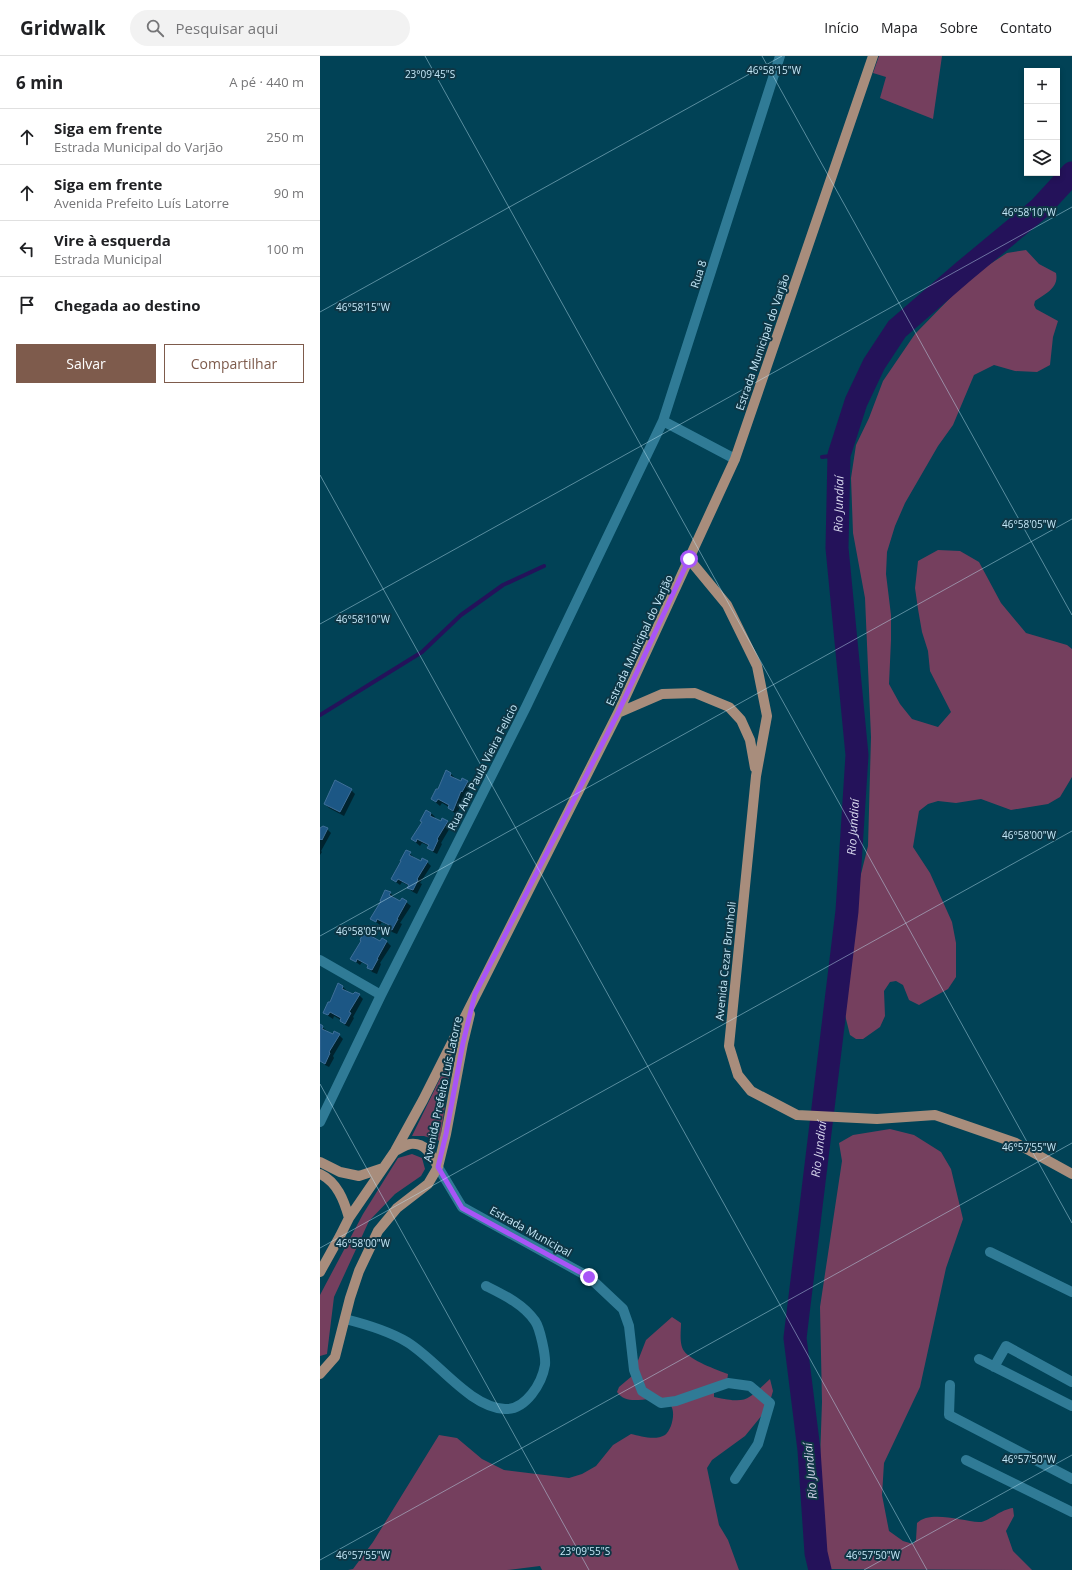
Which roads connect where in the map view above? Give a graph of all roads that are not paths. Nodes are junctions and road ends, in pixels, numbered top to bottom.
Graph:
1 (780, 56) edge
2 (873, 56) edge
3 (663, 421) junction
4 (735, 459) junction
5 (689, 559) junction
6 (618, 713) junction
7 (756, 776) junction
8 (320, 960) edge
9 (475, 994) junction
10 (381, 995) junction
11 (320, 1122) edge
12 (395, 1151) junction
13 (320, 1162) edge
14 (438, 1167) junction
15 (383, 1168) junction
16 (320, 1174) edge
17 (1072, 1174) edge
18 (349, 1218) junction
19 (990, 1252) dead end
20 (320, 1272) edge
21 (486, 1286) dead end
22 (1072, 1292) edge
23 (345, 1318) junction
24 (979, 1359) dead end
25 (994, 1367) junction
26 (322, 1370) edge
27 (1072, 1382) edge
28 (950, 1385) dead end
29 (1072, 1406) edge
30 (966, 1460) dead end
31 (736, 1479) dead end
32 (1072, 1479) edge
33 (1072, 1512) edge

1 - 3 street, Rua 8
2 - 4 main road, Estrada Municipal do Varjão
3 - 4 street
3 - 10 street, Rua Ana Paula Vieira Felicio
4 - 5 main road, Estrada Municipal do Varjão
5 - 6 main road, Estrada Municipal do Varjão
5 - 7 main road, Avenida Cezar Brunholi
6 - 7 main road, Avenida Cezar Brunholi
6 - 9 main road, Estrada Municipal do Varjão
7 - 17 main road, Avenida Cezar Brunholi
8 - 10 street
9 - 12 main road, Avenida Prefeito Luís Latorre
9 - 14 main road, Avenida Prefeito Luís Latorre
10 - 11 street, Rua Ana Paula Vieira Felicio
12 - 14 main road
12 - 15 main road, Avenida Prefeito Luís Latorre
13 - 15 main road
14 - 23 main road, Avenida Prefeito Luís Latorre
14 - 31 street, Estrada Municipal
15 - 18 main road, Avenida Prefeito Luís Latorre
16 - 18 main road
18 - 20 main road, Avenida Prefeito Luís Latorre
19 - 22 street
21 - 23 street
23 - 26 main road, Avenida Prefeito Luís Latorre
24 - 25 street
25 - 27 street
25 - 29 street
28 - 32 street
30 - 33 street

